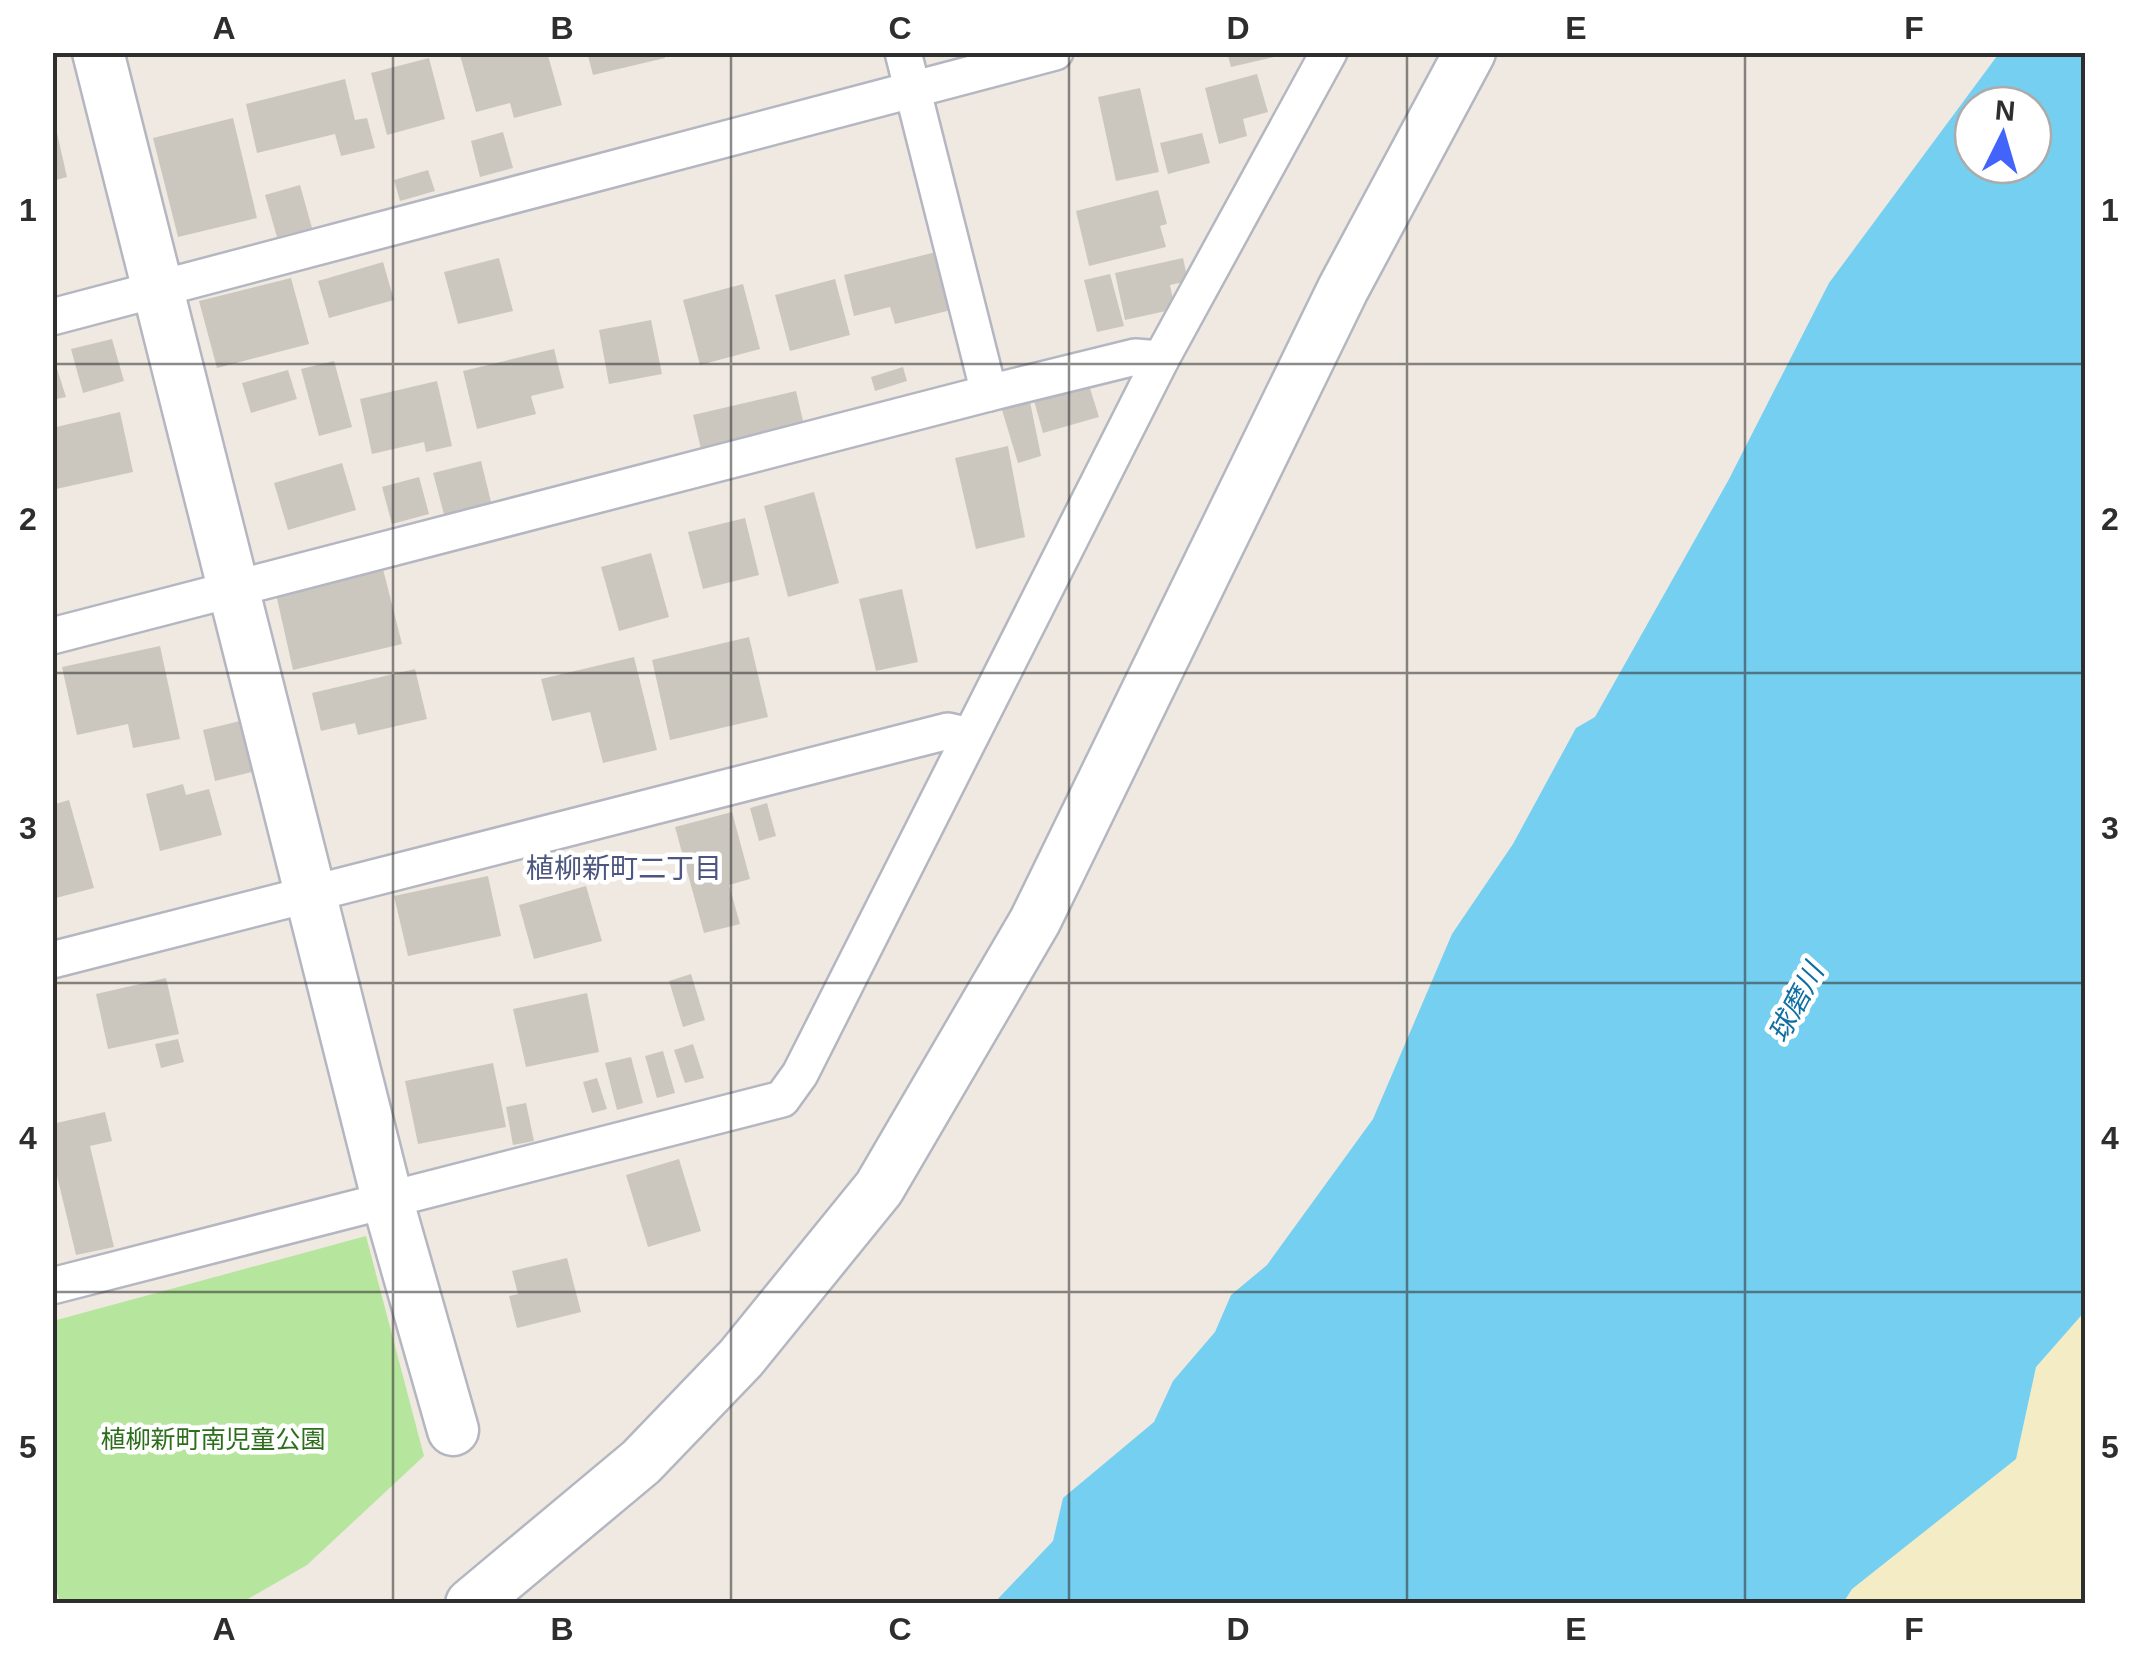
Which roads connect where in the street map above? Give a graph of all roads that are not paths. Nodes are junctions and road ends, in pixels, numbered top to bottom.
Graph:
1 (98, 52) edge
2 (903, 52) edge
3 (1054, 52) edge
4 (1329, 52) edge
5 (1470, 52) edge
6 (911, 87) junction
7 (161, 290) junction
8 (52, 316) edge
9 (1161, 359) junction
10 (989, 393) junction
11 (235, 591) junction
12 (52, 636) edge
13 (970, 736) junction
14 (311, 894) junction
15 (52, 960) edge
16 (388, 1202) junction
17 (52, 1286) edge
18 (452, 1430) dead end
19 (471, 1604) edge

1 - 7 street
2 - 6 street
3 - 6 street
4 - 9 street
5 - 19 street
6 - 7 street
6 - 10 street
7 - 8 street
7 - 11 street
9 - 10 street
9 - 13 street
10 - 11 street
11 - 12 street
11 - 14 street
13 - 14 street
13 - 16 street
14 - 15 street
14 - 16 street
16 - 17 street
16 - 18 street

